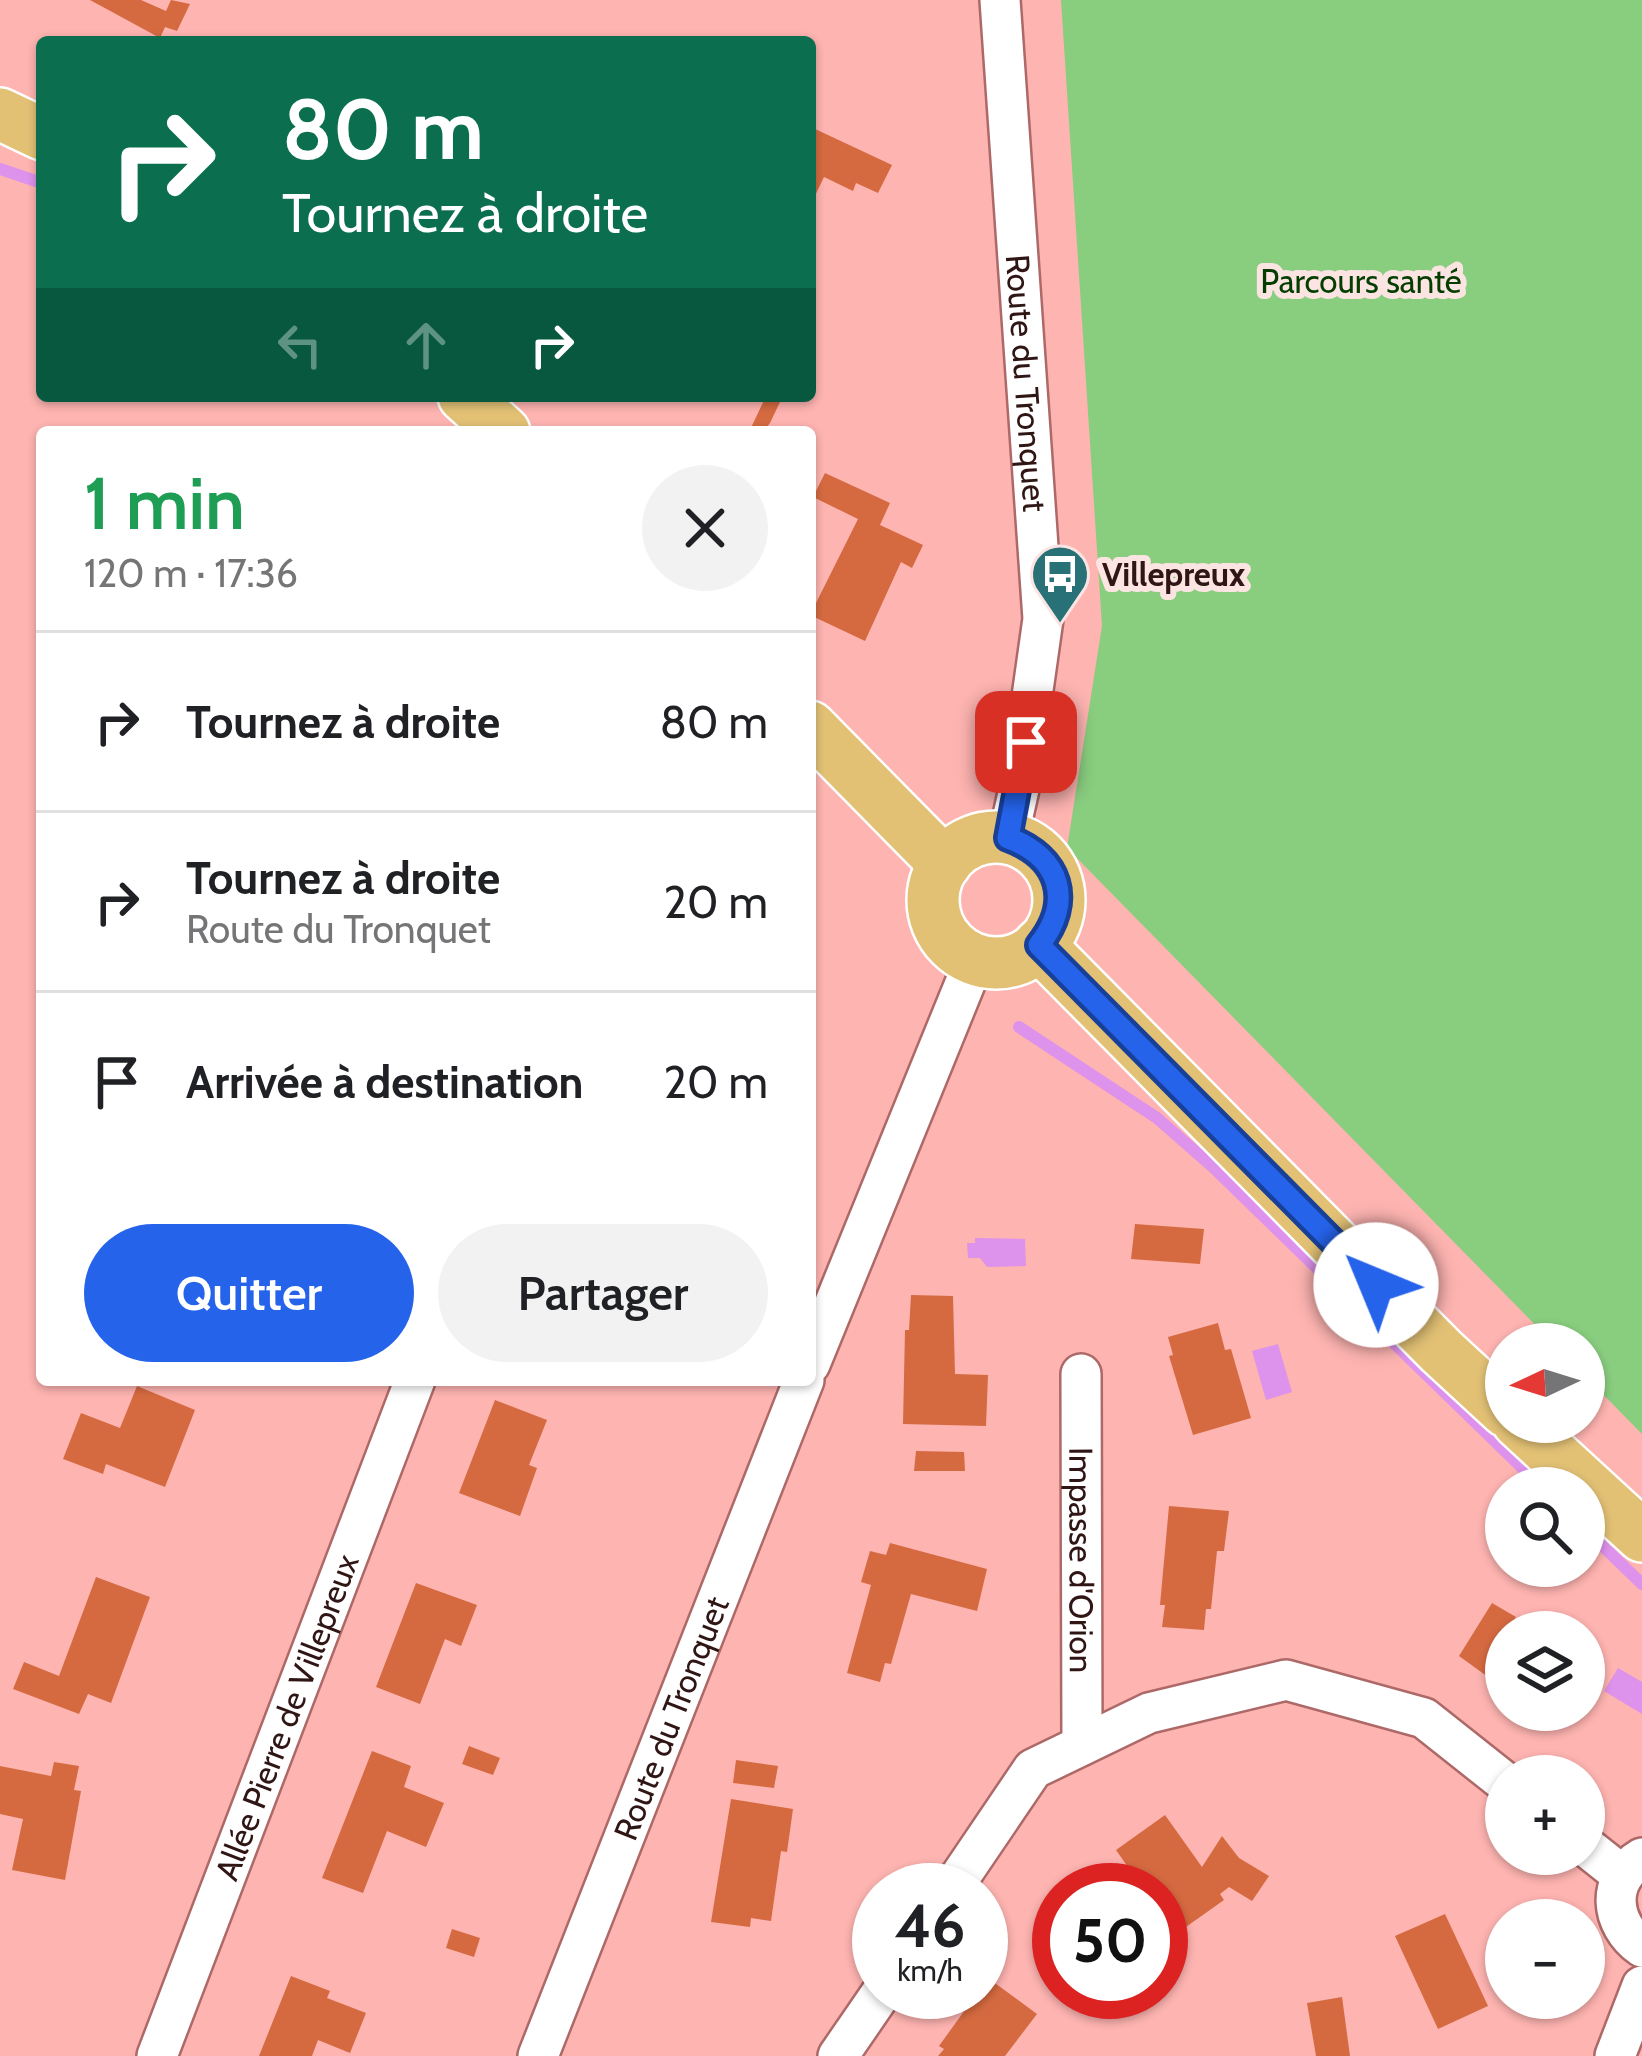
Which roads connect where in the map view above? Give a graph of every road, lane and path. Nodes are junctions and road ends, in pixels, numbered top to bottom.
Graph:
1 (1000, 0) edge
2 (0, 114) edge
3 (36, 131) edge
4 (471, 402) edge
5 (497, 426) edge
6 (816, 733) edge
7 (1008, 838) junction
8 (944, 864) junction
9 (1039, 945) junction
10 (975, 959) junction
11 (816, 1349) edge
12 (1081, 1374) dead end
13 (413, 1386) edge
14 (802, 1386) edge
15 (1485, 1392) edge
16 (1541, 1443) edge
17 (1642, 1536) edge
18 (1082, 1745) junction
19 (1485, 1766) edge
20 (970, 1863) edge
21 (1632, 1867) edge
22 (1642, 1947) edge
23 (1642, 1986) edge
24 (863, 2019) edge
25 (158, 2056) edge
26 (538, 2056) edge
27 (838, 2056) edge
28 (1615, 2056) edge

1 - 7 street, Route du Tronquet
2 - 3 main road
4 - 5 main road
6 - 8 main road
7 - 8 main road
7 - 9 main road
8 - 10 main road
9 - 10 main road
9 - 15 main road
10 - 11 street
12 - 18 street, Impasse d'Orion
13 - 25 street, Allée Pierre de Villepreux
14 - 26 street, Route du Tronquet
16 - 17 main road
18 - 19 street
18 - 20 street
21 - 22 street
23 - 28 street
24 - 27 street

